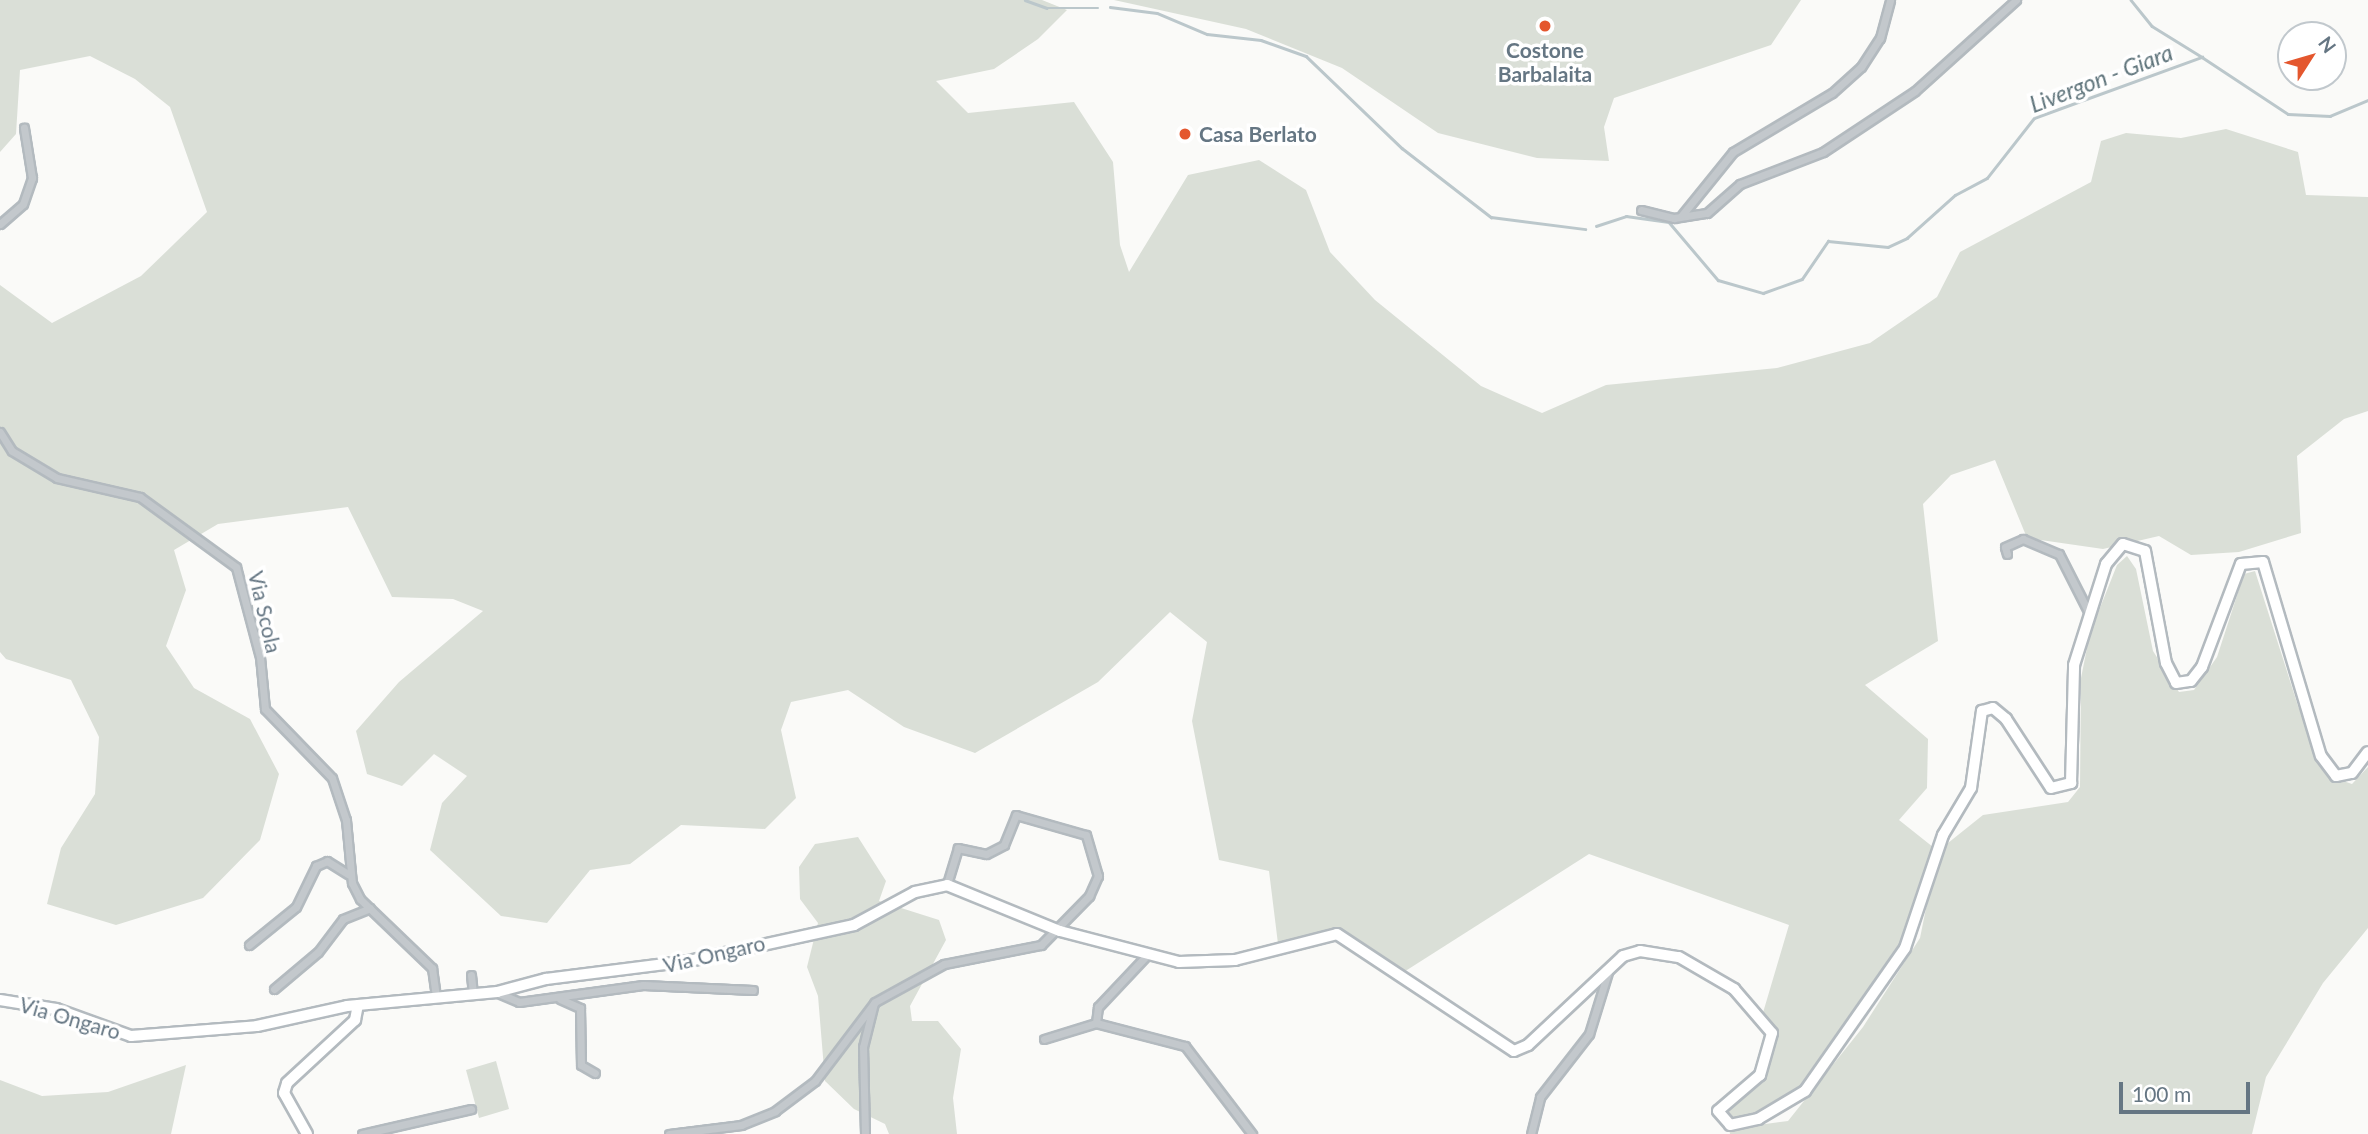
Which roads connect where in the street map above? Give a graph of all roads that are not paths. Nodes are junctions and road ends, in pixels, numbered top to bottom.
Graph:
1 (1890, 0) edge
2 (2016, 0) edge
3 (24, 128) dead end
4 (1641, 210) dead end
5 (1682, 215) junction
6 (0, 224) edge
7 (0, 432) edge
8 (2007, 554) dead end
9 (2089, 613) junction
10 (2368, 752) edge
11 (348, 874) junction
12 (947, 885) junction
13 (370, 908) junction
14 (1060, 931) junction
15 (249, 945) dead end
16 (1148, 954) junction
17 (1609, 968) junction
18 (471, 975) dead end
19 (274, 989) dead end
20 (753, 990) dead end
21 (497, 992) junction
22 (473, 993) junction
23 (436, 997) junction
24 (556, 998) junction
25 (0, 1000) edge
26 (875, 1002) junction
27 (358, 1005) junction
28 (1096, 1023) junction
29 (1044, 1039) dead end
30 (594, 1073) dead end
31 (471, 1109) dead end
32 (307, 1134) edge
33 (362, 1134) edge
34 (669, 1134) edge
35 (866, 1134) edge
36 (1252, 1134) edge
37 (1531, 1134) edge

1 - 5 street
2 - 5 street
3 - 6 street
4 - 5 street
7 - 11 street, Via Scola
8 - 9 street
9 - 10 main road
9 - 17 main road
11 - 13 street
11 - 15 street
12 - 14 main road
12 - 14 street
12 - 21 main road, Via Ongaro
13 - 19 street
13 - 23 street
14 - 16 main road
14 - 26 street
16 - 17 main road
16 - 28 street
17 - 37 street
18 - 22 street
20 - 24 street
21 - 22 main road, Via Ongaro
21 - 24 street
22 - 23 main road, Via Ongaro
23 - 27 main road, Via Ongaro
24 - 30 street
25 - 27 main road, Via Ongaro
26 - 34 street
26 - 35 street
27 - 32 main road
28 - 29 street
28 - 36 street
31 - 33 street

